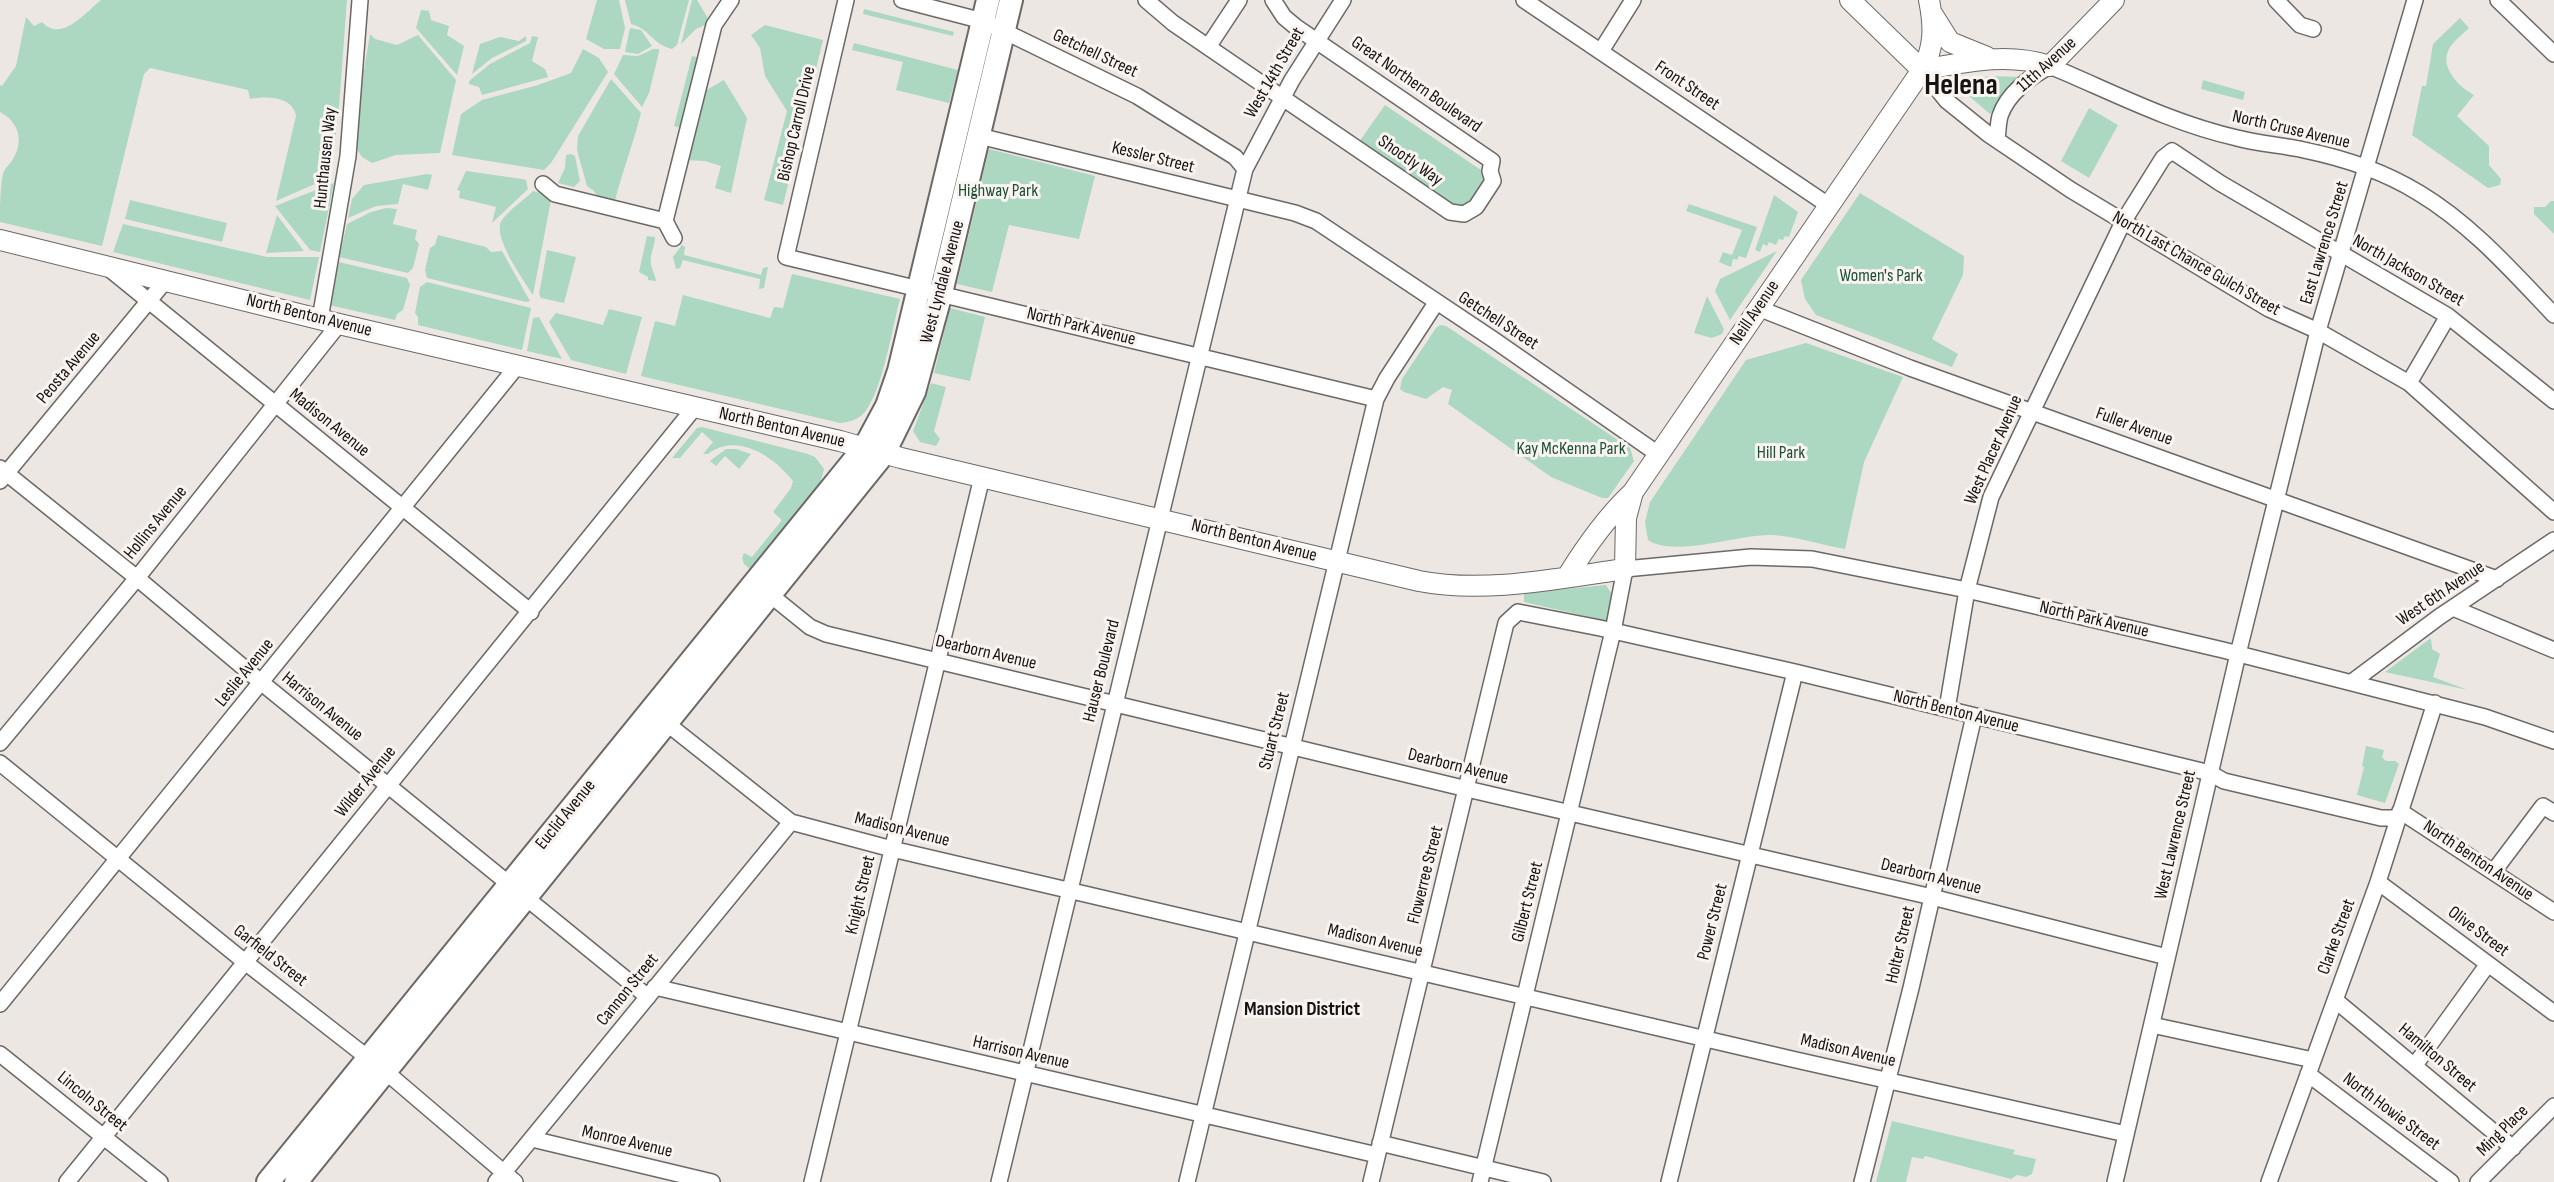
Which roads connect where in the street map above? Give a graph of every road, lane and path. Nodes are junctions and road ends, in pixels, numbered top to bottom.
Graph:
1 (360, 0) edge
2 (731, 0) edge
3 (846, 0) edge
4 (902, 0) edge
5 (1011, 0) edge
6 (1146, 0) edge
7 (1239, 0) edge
8 (1273, 0) edge
9 (1343, 0) edge
10 (1524, 0) edge
11 (1633, 0) edge
12 (1850, 0) edge
13 (2114, 0) edge
14 (2276, 0) edge
15 (2415, 0) edge
16 (2498, 0) edge
17 (1930, 6) edge
18 (986, 10) edge
19 (2313, 29) dead end
20 (1004, 32) junction
21 (1317, 40) junction
22 (1208, 46) junction
23 (1601, 51) junction
24 (2554, 54) edge
25 (1990, 58) junction
26 (2050, 66) junction
27 (1922, 70) junction
28 (1282, 96) junction
29 (979, 136) junction
30 (1997, 140) junction
31 (2172, 151) joint
32 (1492, 161) joint
33 (1245, 169) junction
34 (2367, 169) junction
35 (543, 184) dead end
36 (1237, 199) junction
37 (1828, 205) junction
38 (1316, 221) joint
39 (665, 222) junction
40 (2123, 222) junction
41 (674, 238) dead end
42 (0, 240) edge
43 (2342, 255) junction
44 (786, 256) joint
45 (103, 264) junction
46 (166, 280) junction
47 (930, 291) junction
48 (149, 302) junction
49 (1436, 303) junction
50 (1758, 308) junction
51 (2554, 315) edge
52 (2448, 316) junction
53 (329, 321) junction
54 (2318, 331) junction
55 (1199, 356) junction
56 (518, 365) junction
57 (2409, 383) junction
58 (1376, 399) junction
59 (2554, 401) edge
60 (276, 405) junction
61 (695, 407) junction
62 (2033, 411) junction
63 (875, 450) junction
64 (1658, 453) junction
65 (2, 474) edge
66 (982, 477) junction
67 (1633, 492) junction
68 (2276, 498) junction
69 (403, 508) junction
70 (2554, 512) edge
71 (1159, 518) junction
72 (2554, 540) edge
73 (1337, 561) junction
74 (1625, 569) junction
75 (1567, 577) junction
76 (137, 578) junction
77 (2497, 579) junction
78 (763, 589) junction
79 (1967, 590) junction
80 (2453, 608) junction
81 (531, 612) junction
82 (1513, 614) joint
83 (1613, 631) junction
84 (2554, 650) edge
85 (2238, 654) junction
86 (938, 662) junction
87 (1795, 672) junction
88 (2352, 682) junction
89 (261, 683) junction
90 (1114, 703) junction
91 (2435, 703) junction
92 (1947, 710) junction
93 (1974, 716) junction
94 (659, 717) junction
95 (2554, 741) edge
96 (0, 744) edge
97 (1291, 746) junction
98 (0, 763) edge
99 (2210, 773) junction
100 (388, 786) junction
101 (1467, 789) junction
102 (1569, 813) junction
103 (2554, 813) edge
104 (2399, 815) junction
105 (791, 822) junction
106 (892, 849) junction
107 (1750, 854) junction
108 (118, 858) junction
109 (2494, 871) junction
110 (2378, 882) junction
111 (1068, 889) junction
112 (517, 892) junction
113 (1932, 897) junction
114 (2554, 912) edge
115 (1246, 930) junction
116 (2167, 957) junction
117 (244, 962) junction
118 (2488, 964) junction
119 (1422, 972) junction
120 (652, 992) junction
121 (1524, 996) junction
122 (2335, 1000) junction
123 (0, 1004) edge
124 (2554, 1013) edge
125 (2152, 1025) junction
126 (848, 1033) junction
127 (1703, 1038) junction
128 (0, 1053) edge
129 (369, 1058) junction
130 (2415, 1065) junction
131 (2311, 1067) junction
132 (386, 1072) junction
133 (1024, 1074) junction
134 (1888, 1080) junction
135 (2554, 1106) edge
136 (1203, 1114) junction
137 (2126, 1134) junction
138 (104, 1136) junction
139 (532, 1139) junction
140 (2513, 1148) junction
141 (1379, 1149) junction
142 (1481, 1175) edge
143 (505, 1179) edge
144 (67, 1182) edge
145 (160, 1182) edge
146 (268, 1182) edge
147 (296, 1182) edge
148 (709, 1182) edge
149 (812, 1182) edge
150 (999, 1182) edge
151 (1186, 1182) edge
152 (1371, 1182) edge
153 (1543, 1182) edge
154 (1669, 1182) edge
155 (1862, 1182) edge
156 (2115, 1182) edge
157 (2269, 1182) edge
158 (2451, 1182) edge
159 (2478, 1182) edge

1 - 53 street, Hunthausen Way
2 - 39 street
3 - 44 street, Bishop Carroll Drive
4 - 18 street
5 - 20 highway, West Lyndale Avenue
6 - 22 street, Shootly Way
7 - 22 street
8 - 21 street, Great Northern Boulevard
9 - 21 street, West 14th Street
10 - 23 street, Front Street
11 - 23 street
12 - 27 main road, North Last Chance Gulch Street
13 - 26 main road, 11th Avenue
14 - 19 street
15 - 34 street, East Lawrence Street
16 - 24 street
17 - 25 main road
17 - 27 main road, Neill Avenue
18 - 20 street, Getchell Street
18 - 47 highway, West Lyndale Avenue
20 - 29 highway, West Lyndale Avenue
20 - 33 street, Getchell Street
21 - 28 street, West 14th Street
21 - 32 street, Great Northern Boulevard
22 - 28 street, Shootly Way
23 - 37 street, Front Street
25 - 26 main road
25 - 27 main road
26 - 30 street, 11th Avenue
26 - 34 street, North Cruse Avenue
27 - 30 street, North Last Chance Gulch Street
27 - 37 main road, Neill Avenue
28 - 32 street, Shootly Way
28 - 33 street, West 14th Street
29 - 36 street, Kessler Street
29 - 47 highway, West Lyndale Avenue
30 - 40 street, North Last Chance Gulch Street
31 - 40 street, West Placer Avenue
31 - 43 street, North Jackson Street
33 - 36 street, Hauser Boulevard
34 - 43 street, East Lawrence Street
34 - 51 street, North Cruse Avenue
35 - 39 street
36 - 38 street, Kessler Street
36 - 55 street, Hauser Boulevard
37 - 50 main road, Neill Avenue
38 - 49 street, Getchell Street
39 - 41 street
40 - 54 street, North Last Chance Gulch Street
40 - 62 street, West Placer Avenue
42 - 45 main road, North Benton Avenue
43 - 52 street, North Jackson Street
43 - 54 street, East Lawrence Street
44 - 47 street, North Park Avenue
45 - 46 main road, North Benton Avenue
45 - 48 street, Madison Avenue
46 - 48 street, Peosta Avenue
46 - 53 main road, North Benton Avenue
47 - 55 street, North Park Avenue
47 - 63 highway, West Lyndale Avenue
48 - 60 street, Madison Avenue
48 - 65 street, Peosta Avenue
49 - 58 street, Stuart Street
49 - 64 street, Getchell Street
50 - 62 street, Fuller Avenue
50 - 64 main road, Neill Avenue
52 - 57 street
52 - 59 street, North Jackson Street
53 - 56 main road, North Benton Avenue
53 - 60 street, Hollins Avenue
54 - 57 street, North Last Chance Gulch Street
54 - 68 street, East Lawrence Street
55 - 58 street, North Park Avenue
55 - 71 street, Hauser Boulevard
56 - 61 main road, North Benton Avenue
56 - 69 street, Leslie Avenue
57 - 70 street, North Last Chance Gulch Street
58 - 73 street, Stuart Street
60 - 69 street, Madison Avenue
60 - 76 street, Hollins Avenue
61 - 63 main road, North Benton Avenue
61 - 81 street, Wilder Avenue
62 - 68 street, Fuller Avenue
62 - 79 street, West Placer Avenue
63 - 66 main road, North Benton Avenue
63 - 78 highway, Euclid Avenue
64 - 67 main road, Neill Avenue
65 - 76 street, Harrison Avenue
66 - 71 main road, North Benton Avenue
66 - 86 street, Knight Street
67 - 74 main road, Neill Avenue
67 - 75 main road
68 - 77 street, Fuller Avenue
68 - 85 street, West Lawrence Street
69 - 81 street, Madison Avenue
69 - 89 street, Leslie Avenue
71 - 73 main road, North Benton Avenue
71 - 90 street, Hauser Boulevard
72 - 77 street, West 6th Avenue
73 - 75 main road, North Benton Avenue
73 - 97 street, Stuart Street
74 - 75 main road, North Park Avenue
74 - 79 street, North Park Avenue
74 - 83 street
76 - 89 street, Harrison Avenue
76 - 96 street, Hollins Avenue
77 - 80 street, West 6th Avenue
78 - 86 street, Dearborn Avenue
78 - 94 highway, Euclid Avenue
79 - 85 street, North Park Avenue
79 - 92 street, West Placer Avenue
80 - 84 street
80 - 88 street, West 6th Avenue
81 - 100 street, Wilder Avenue
82 - 83 street, North Benton Avenue
82 - 101 street, Flowerree Street
83 - 87 street, North Benton Avenue
83 - 102 street, Gilbert Street
85 - 88 street, North Park Avenue
85 - 99 street, West Lawrence Street
86 - 90 street, Dearborn Avenue
86 - 106 street, Knight Street
87 - 92 street, North Benton Avenue
87 - 107 street, Power Street
88 - 91 street, North Park Avenue
89 - 100 street, Harrison Avenue
89 - 108 street, Leslie Avenue
90 - 97 street, Dearborn Avenue
90 - 111 street, Hauser Boulevard
91 - 95 street, North Park Avenue
91 - 104 street, Clarke Street
92 - 93 street, North Benton Avenue
93 - 99 street, North Benton Avenue
93 - 113 street, Holter Street
94 - 105 street, Madison Avenue
94 - 112 highway, Euclid Avenue
97 - 101 street, Dearborn Avenue
97 - 115 street, Stuart Street
98 - 108 street, Garfield Street
99 - 104 street, North Benton Avenue
99 - 116 street, West Lawrence Street
100 - 112 street, Harrison Avenue
100 - 117 street, Wilder Avenue
101 - 102 street, Dearborn Avenue
101 - 119 street, Flowerree Street
102 - 107 street, Dearborn Avenue
102 - 121 street, Gilbert Street
103 - 109 street
104 - 109 street, North Benton Avenue
104 - 110 street, Clarke Street
105 - 106 street, Madison Avenue
105 - 120 street, Cannon Street
106 - 111 street, Madison Avenue
106 - 126 street, Knight Street
107 - 113 street, Dearborn Avenue
107 - 127 street, Power Street
108 - 117 street, Garfield Street
108 - 123 street, Leslie Avenue
109 - 114 street, North Benton Avenue
110 - 118 street, Olive Street
110 - 122 street, Clarke Street
111 - 115 street, Madison Avenue
111 - 133 street, Hauser Boulevard
112 - 120 street, Harrison Avenue
112 - 129 highway, Euclid Avenue
112 - 132 highway, Euclid Avenue
113 - 116 street, Dearborn Avenue
113 - 134 street, Holter Street
115 - 119 street, Madison Avenue
115 - 136 street, Stuart Street
116 - 125 street, West Lawrence Street
117 - 129 street, Garfield Street
117 - 138 street, Wilder Avenue
118 - 124 street, Olive Street
118 - 130 street
119 - 121 street, Madison Avenue
119 - 141 street, Flowerree Street
120 - 126 street, Harrison Avenue
120 - 139 street, Cannon Street
121 - 127 street, Madison Avenue
121 - 142 street, Gilbert Street
122 - 130 street, Hamilton Street
122 - 131 street, Clarke Street
125 - 131 street, North Howie Street
125 - 137 street, West Lawrence Street
126 - 133 street, Harrison Avenue
126 - 149 street, Knight Street
127 - 134 street, Madison Avenue
127 - 154 street, Power Street
128 - 138 street, Lincoln Street
129 - 132 street, Garfield Street
129 - 146 highway, Euclid Avenue
130 - 140 street, Hamilton Street
131 - 157 street, Clarke Street
131 - 158 street, North Howie Street
132 - 143 street, Garfield Street
132 - 147 highway, Euclid Avenue
133 - 136 street, Harrison Avenue
133 - 150 street, Hauser Boulevard
134 - 137 street, Madison Avenue
134 - 155 street, Holter Street
135 - 140 street, Ming Place
136 - 141 street, Harrison Avenue
136 - 151 street, Stuart Street
137 - 156 street, West Lawrence Street
138 - 144 street, Wilder Avenue
138 - 145 street, Lincoln Street
139 - 143 street, Cannon Street
139 - 148 street, Monroe Avenue
140 - 159 street, Ming Place
141 - 142 street, Harrison Avenue
141 - 152 street, Flowerree Street
142 - 153 street, Harrison Avenue

